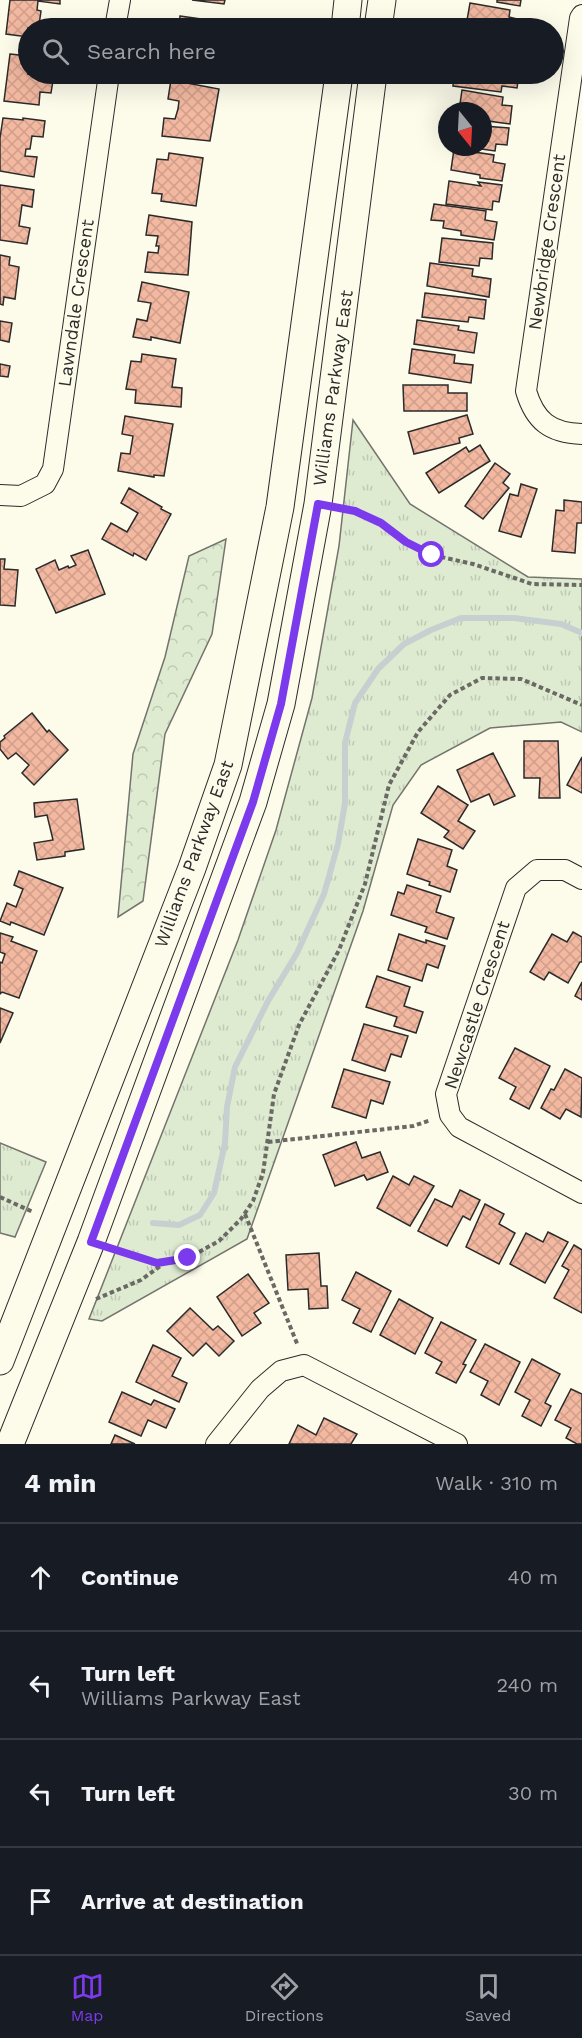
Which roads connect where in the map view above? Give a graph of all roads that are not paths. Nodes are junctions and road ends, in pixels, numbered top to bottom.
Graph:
1 (120, 0) edge
2 (348, 0) edge
3 (382, 0) edge
4 (582, 15) edge
5 (117, 18) edge
6 (346, 18) edge
7 (379, 18) edge
8 (108, 84) edge
9 (338, 84) edge
10 (372, 84) edge
11 (582, 434) edge
12 (0, 495) edge
13 (582, 879) edge
14 (582, 1193) edge
15 (0, 1361) edge
16 (10, 1444) edge
17 (216, 1444) edge
18 (457, 1444) edge

1 - 5 street
2 - 6 main road
3 - 7 main road
4 - 11 street, Newbridge Crescent
8 - 12 street, Lawndale Crescent
9 - 15 main road, Williams Parkway East
10 - 16 main road, Williams Parkway East
13 - 14 street, Newcastle Crescent
17 - 18 street

